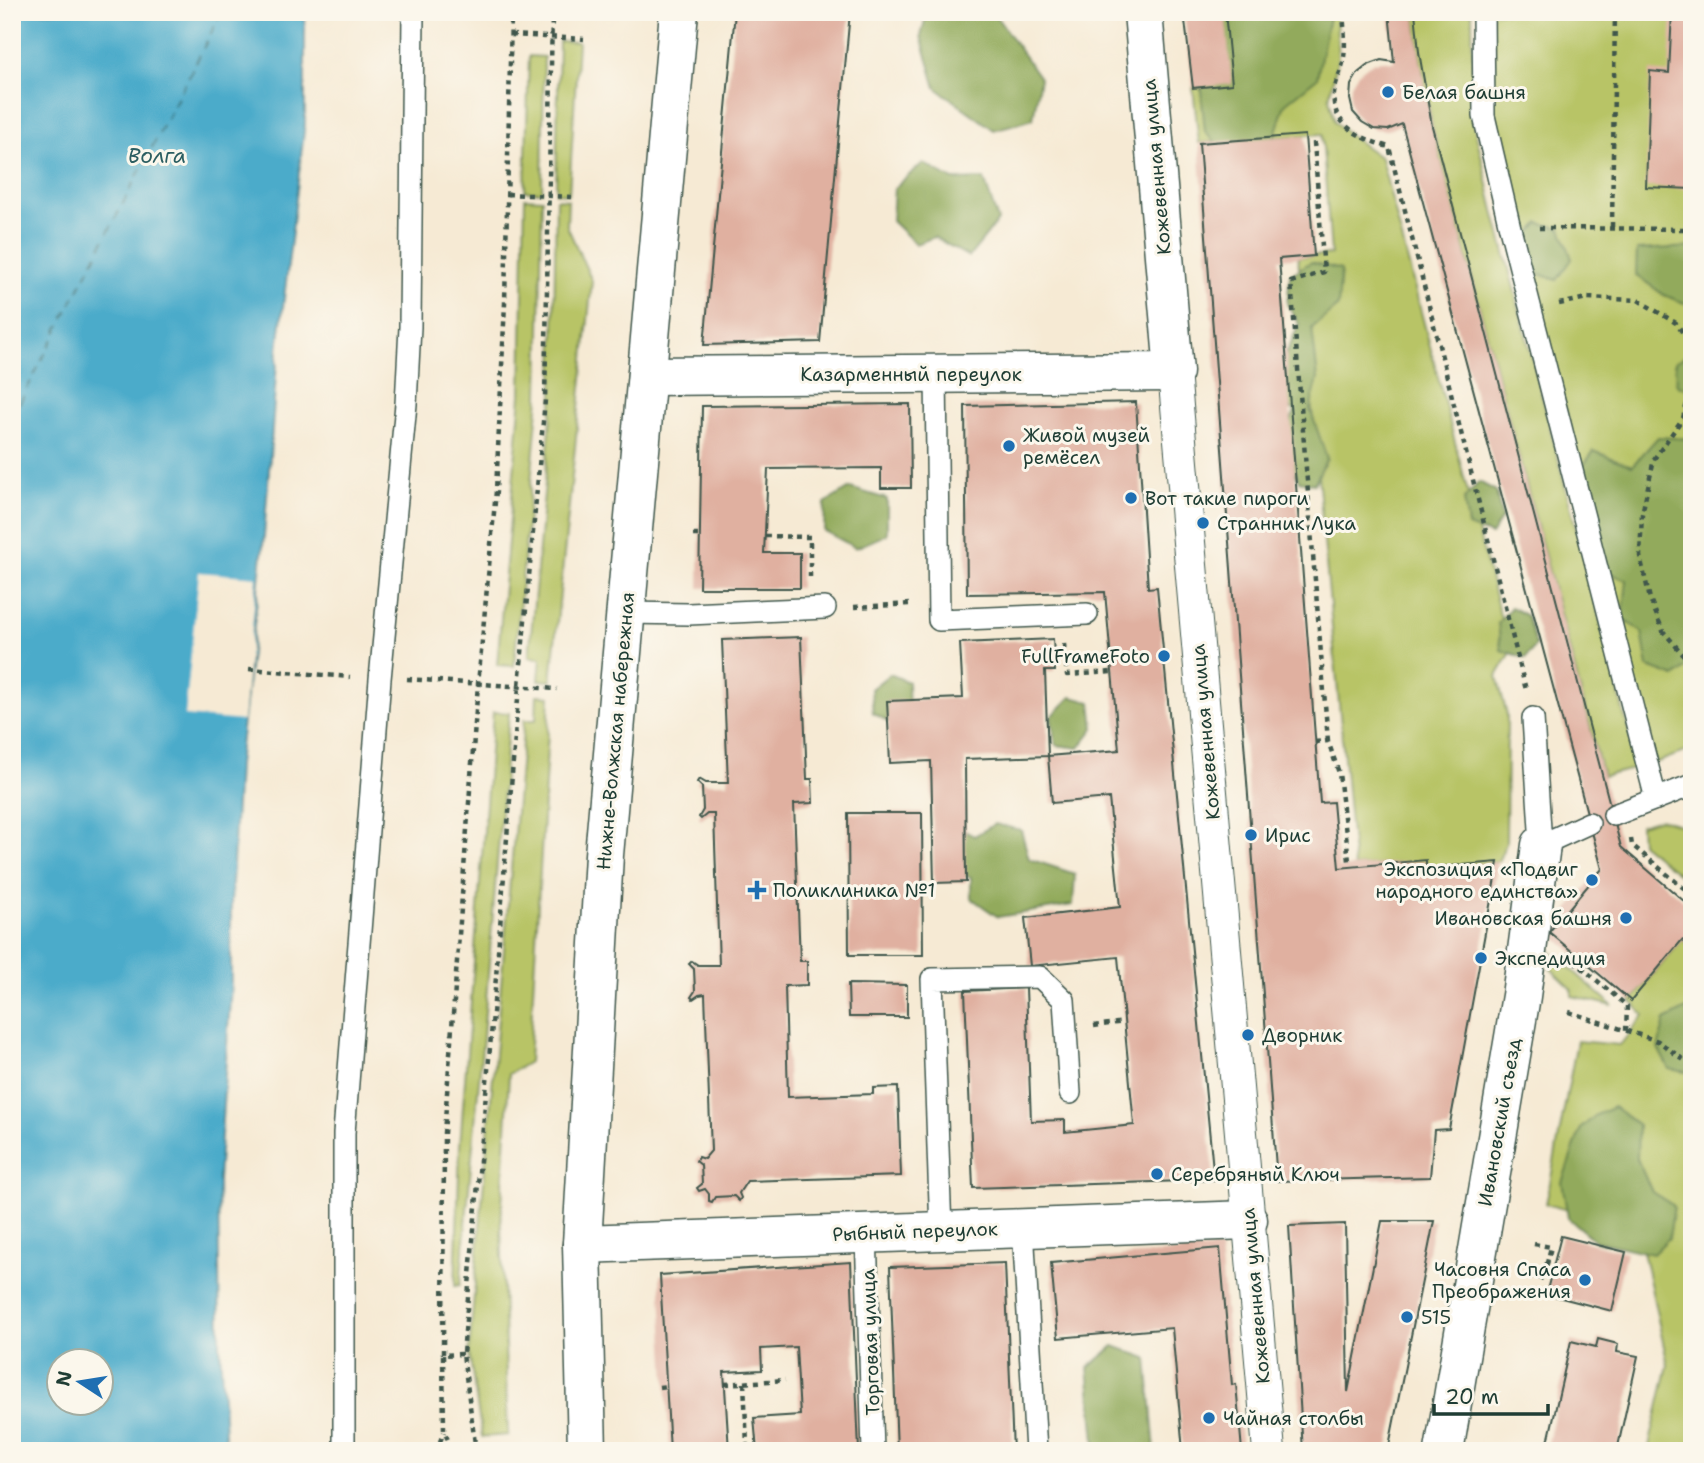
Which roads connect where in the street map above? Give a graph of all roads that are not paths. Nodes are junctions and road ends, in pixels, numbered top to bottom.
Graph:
1 (413, 12) edge
2 (679, 12) edge
3 (1143, 12) edge
4 (1483, 12) edge
5 (1174, 372) junction
6 (936, 374) junction
7 (647, 376) junction
8 (817, 608) road end
9 (625, 613) junction
10 (1087, 614) dead end
11 (1533, 718) road end
12 (1692, 785) edge
13 (1656, 799) junction
14 (1620, 813) road end
15 (1589, 823) dead end
16 (1541, 845) junction
17 (1070, 1093) dead end
18 (1248, 1220) junction
19 (1024, 1228) junction
20 (941, 1230) junction
21 (866, 1233) junction
22 (582, 1244) junction
23 (344, 1451) edge
24 (587, 1451) edge
25 (873, 1451) edge
26 (1036, 1451) edge
27 (1269, 1451) edge
28 (1444, 1451) edge

1 - 23 lane
2 - 7 street, Нижне-Волжская набережная
3 - 5 street, Кожевенная улица
4 - 13 lane
5 - 6 street, Казарменный переулок
5 - 18 street, Кожевенная улица
6 - 7 street, Казарменный переулок
6 - 10 lane
7 - 9 street, Нижне-Волжская набережная
8 - 9 lane
9 - 22 street, Нижне-Волжская набережная
11 - 16 lane
12 - 13 lane
13 - 14 lane
15 - 16 lane
16 - 28 street, Ивановский съезд
17 - 20 lane
18 - 19 street, Рыбный переулок
18 - 27 street, Кожевенная улица
19 - 20 street, Рыбный переулок
19 - 26 lane
20 - 21 street, Рыбный переулок
21 - 22 street, Рыбный переулок
21 - 25 lane, Торговая улица
22 - 24 street, Нижне-Волжская набережная

